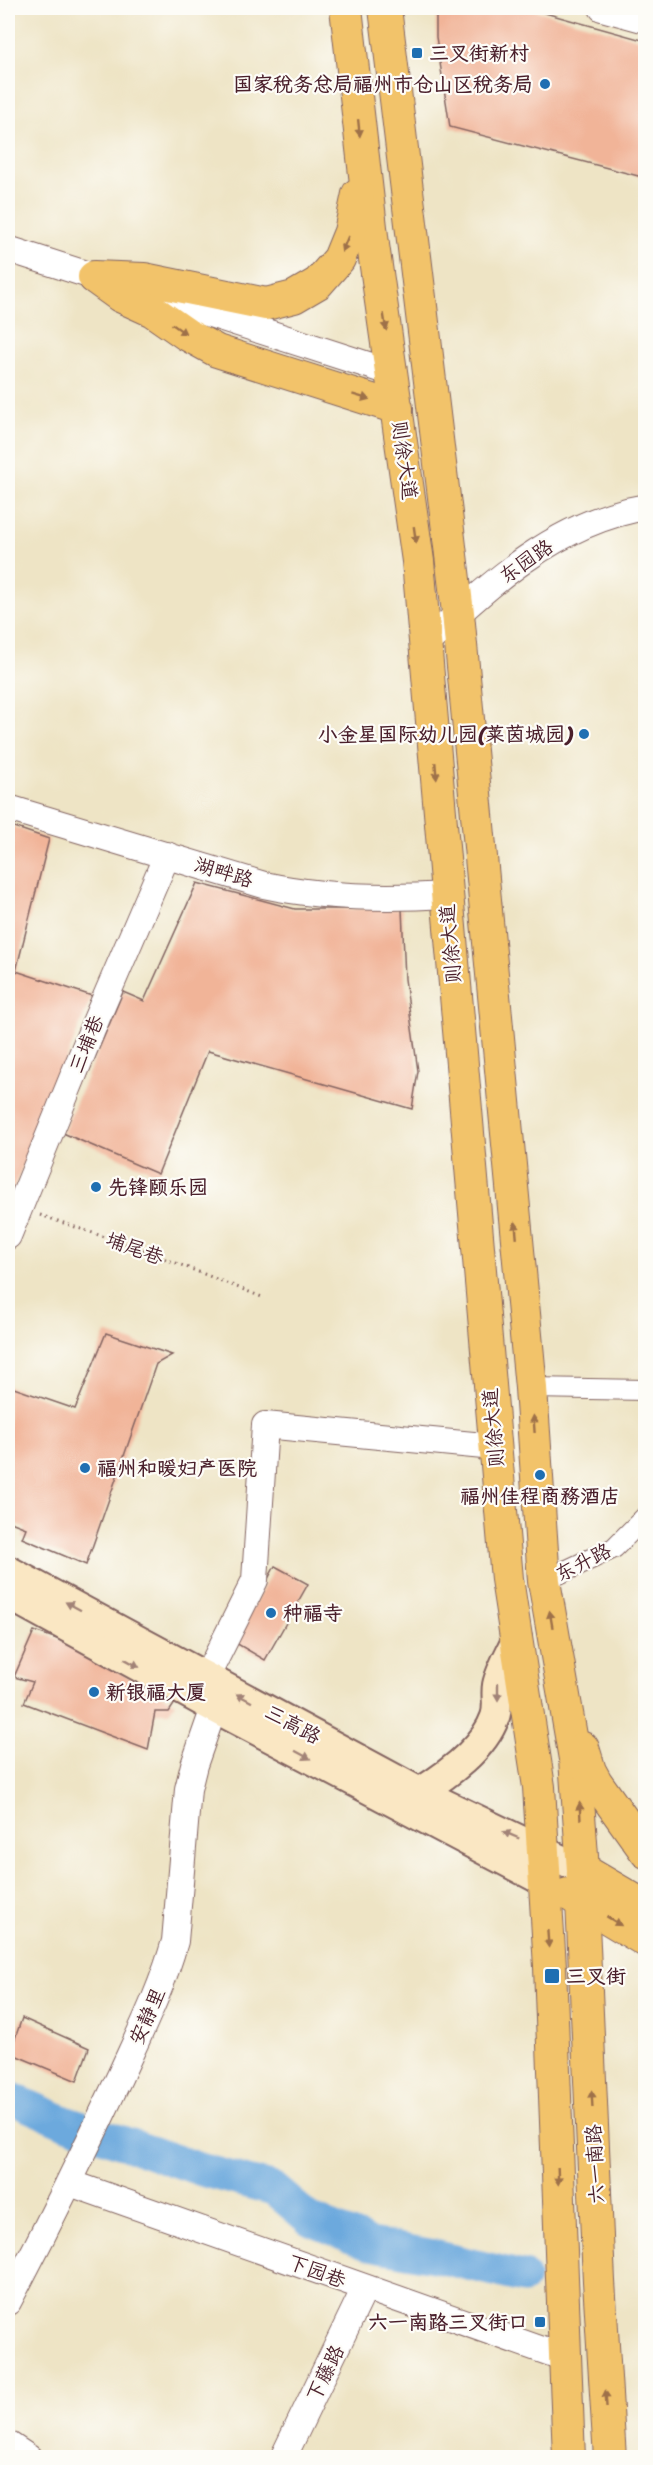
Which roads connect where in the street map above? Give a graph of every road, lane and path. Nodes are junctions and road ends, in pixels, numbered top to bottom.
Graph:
1 (346, 8) edge
2 (386, 8) edge
3 (602, 8) edge
4 (645, 20) edge
5 (364, 167) junction
6 (8, 249) edge
7 (94, 277) junction
8 (393, 373) junction
9 (397, 408) junction
10 (645, 507) edge
11 (458, 613) junction
12 (425, 645) junction
13 (8, 808) edge
14 (167, 855) junction
15 (446, 895) junction
16 (13, 1206) edge
17 (8, 1236) edge
18 (262, 1297) dead end
19 (531, 1388) junction
20 (645, 1390) edge
21 (494, 1447) junction
22 (645, 1516) edge
23 (8, 1570) edge
24 (544, 1581) junction
25 (8, 1595) edge
26 (517, 1638) junction
27 (556, 1649) junction
28 (206, 1678) junction
29 (214, 1708) junction
30 (420, 1792) junction
31 (541, 1848) junction
32 (645, 1852) edge
33 (583, 1870) junction
34 (543, 1881) junction
35 (582, 1902) junction
36 (645, 1907) edge
37 (645, 1941) edge
38 (70, 2183) junction
39 (365, 2288) junction
40 (8, 2302) edge
41 (565, 2358) junction
42 (8, 2444) edge
43 (29, 2457) edge
44 (283, 2457) edge
45 (569, 2457) edge
46 (610, 2457) edge

1 -> 5 main road, 则徐大道
2 - 11 main road, 则徐大道
3 - 4 street
5 -> 7 main road
5 -> 8 main road, 则徐大道
6 - 7 street
7 - 8 street
7 -> 9 main road
8 - 9 main road, 则徐大道
9 -> 12 main road, 则徐大道
10 - 11 street, 东园路
11 - 12 street, 东园路
19 -> 11 main road, 则徐大道
12 -> 15 main road, 则徐大道
13 - 14 street, 湖畔路
14 - 15 street, 湖畔路
14 - 16 street, 三埔巷
15 - 21 main road, 则徐大道
16 - 17 street, 三埔巷
16 - 18 path, 埔尾巷
19 - 20 street
24 -> 19 main road, 则徐大道
21 - 26 main road, 则徐大道
21 - 28 street
22 - 24 street, 东升路
28 -> 23 main road, 三高路
27 -> 24 main road, 则徐大道
25 -> 29 main road, 三高路
26 -> 30 main road
26 - 31 main road, 则徐大道
27 - 32 main road
33 -> 27 main road, 则徐大道
30 -> 28 main road, 三高路
29 -> 34 main road, 三高路
29 - 38 street, 安静里
31 -> 30 main road, 三高路
31 - 33 main road, 三高路
31 - 34 main road, 则徐大道
33 - 35 main road, 六一南路
33 - 36 main road
34 - 35 main road
34 -> 41 main road, 则徐大道
35 -> 37 main road
46 -> 35 main road, 六一南路
38 - 39 street, 下园巷
38 - 40 street, 安静里
39 - 41 street, 下园巷
39 - 44 street, 下藤路
41 - 45 main road
42 - 43 street

